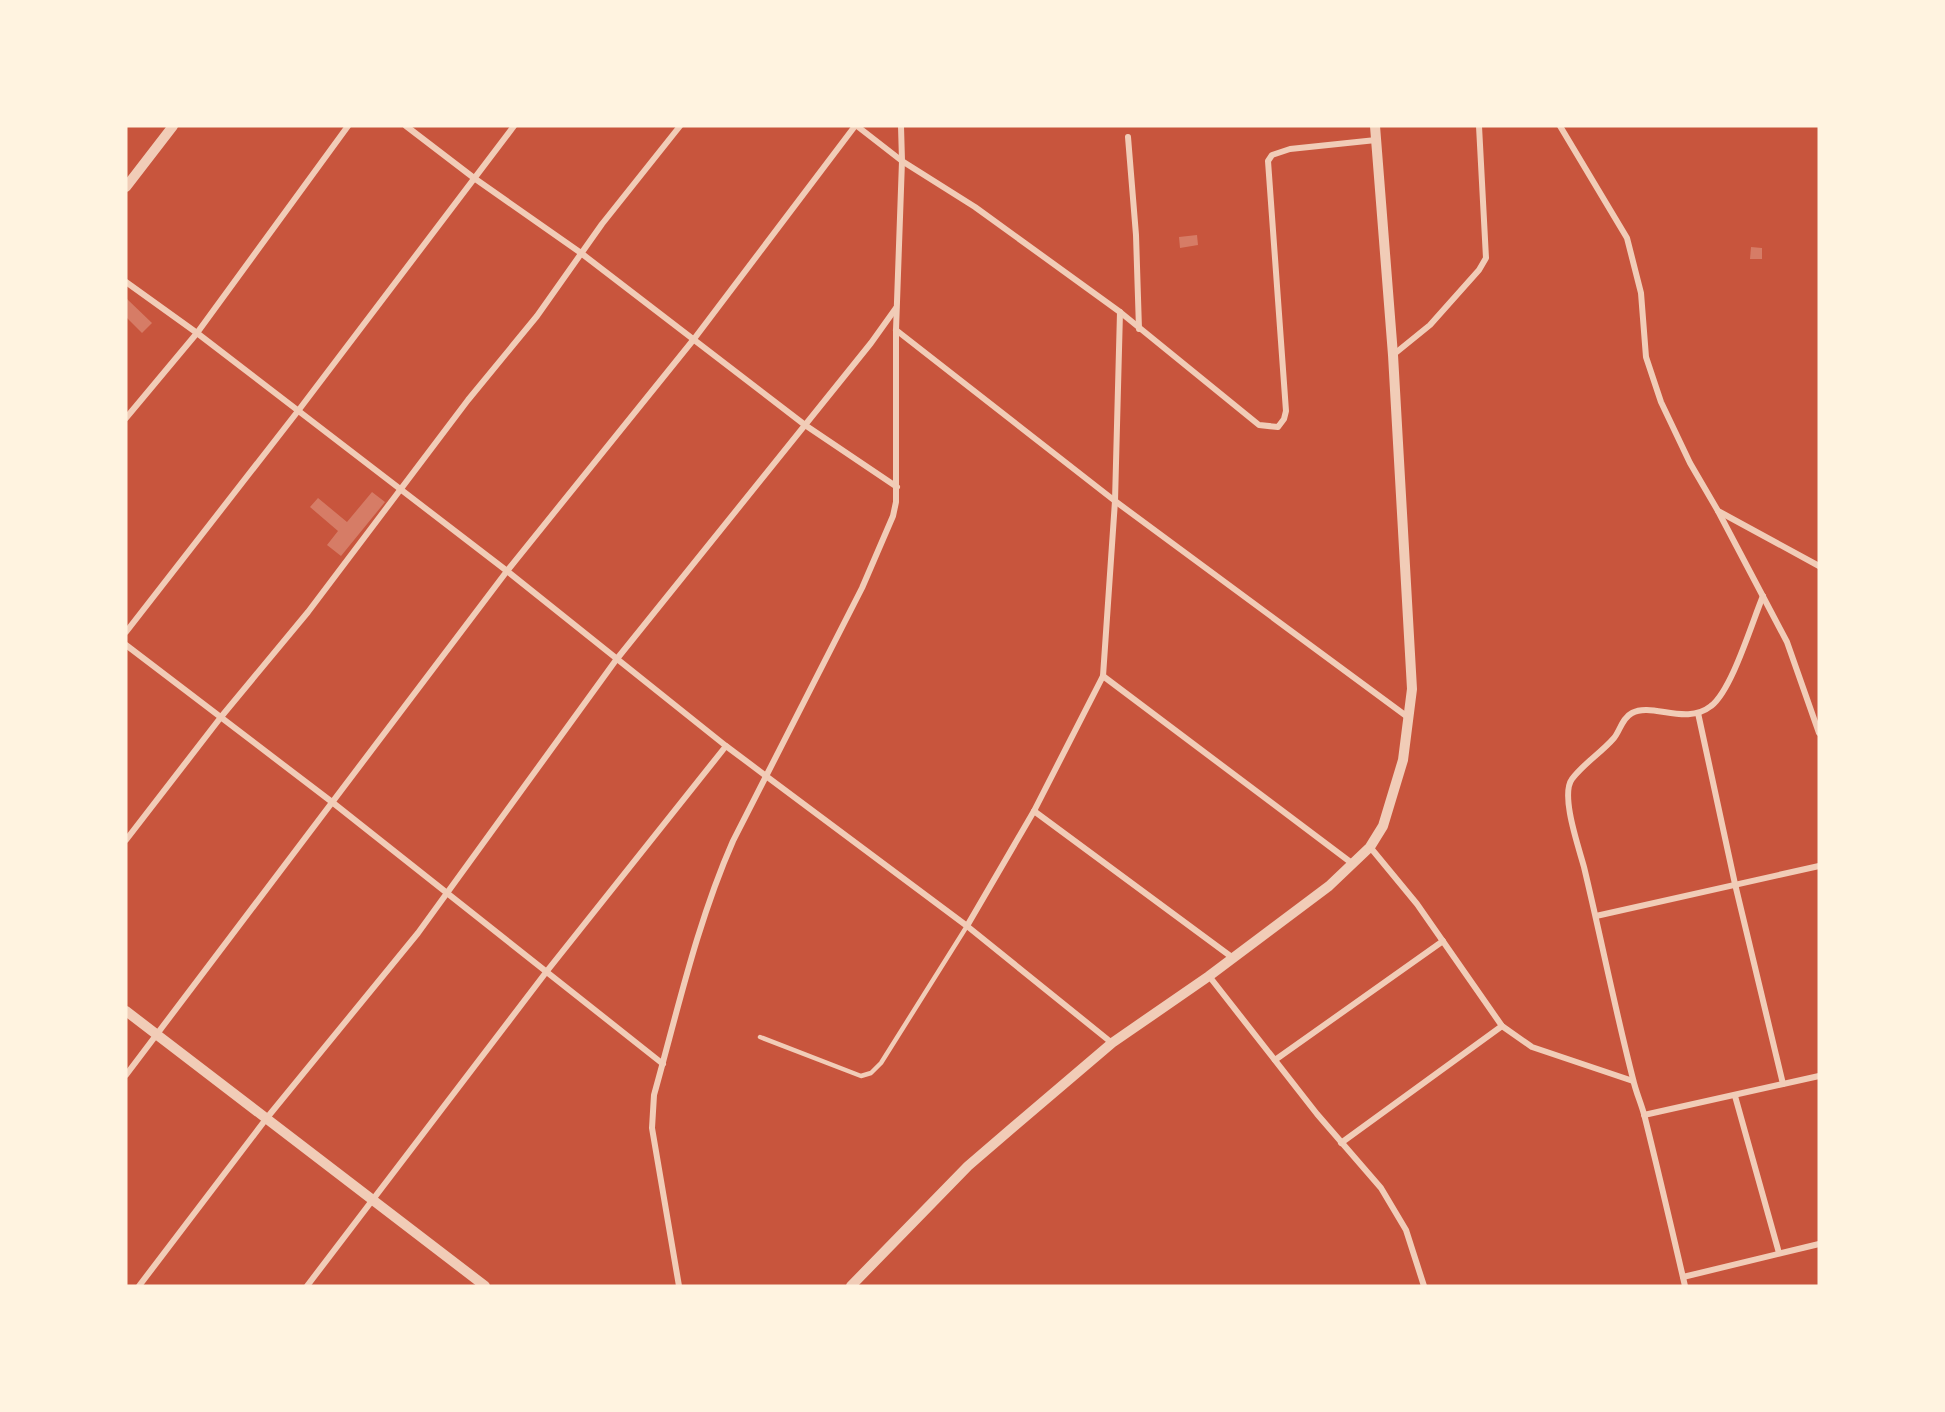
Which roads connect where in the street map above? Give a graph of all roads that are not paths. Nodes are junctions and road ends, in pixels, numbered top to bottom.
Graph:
1 (173, 126) edge
2 (348, 126) edge
3 (406, 126) edge
4 (514, 126) edge
5 (680, 126) edge
6 (856, 126) edge
7 (901, 126) edge
8 (1375, 126) edge
9 (1479, 126) edge
10 (1560, 126) edge
11 (1128, 137) dead end
12 (1376, 140) junction
13 (902, 161) junction
14 (474, 178) junction
15 (126, 186) edge
16 (581, 253) junction
17 (126, 282) edge
18 (896, 308) junction
19 (1120, 312) junction
20 (1138, 329) junction
21 (896, 330) junction
22 (197, 333) junction
23 (693, 339) junction
24 (1393, 356) junction
25 (298, 411) junction
26 (126, 418) edge
27 (805, 425) junction
28 (897, 487) junction
29 (401, 491) junction
30 (1115, 501) junction
31 (1718, 511) junction
32 (1819, 566) edge
33 (507, 571) junction
34 (1763, 596) junction
35 (126, 632) edge
36 (126, 645) edge
37 (616, 660) junction
38 (1103, 676) junction
39 (1698, 713) junction
40 (221, 717) junction
41 (1410, 718) junction
42 (1819, 733) edge
43 (726, 746) junction
44 (767, 777) junction
45 (332, 802) junction
46 (1034, 811) junction
47 (126, 840) edge
48 (1370, 847) junction
49 (1353, 864) junction
50 (1819, 866) edge
51 (1735, 884) junction
52 (448, 893) junction
53 (1596, 916) junction
54 (967, 926) junction
55 (1443, 941) junction
56 (1233, 958) junction
57 (547, 971) junction
58 (1209, 976) junction
59 (126, 1011) edge
60 (1502, 1026) junction
61 (156, 1035) junction
62 (760, 1037) dead end
63 (1112, 1043) junction
64 (1275, 1060) junction
65 (663, 1064) junction
66 (126, 1076) edge
67 (1819, 1076) edge
68 (1633, 1081) junction
69 (1783, 1084) junction
70 (1736, 1096) junction
71 (1644, 1115) junction
72 (266, 1119) junction
73 (1341, 1143) junction
74 (373, 1199) junction
75 (1819, 1244) edge
76 (1779, 1253) junction
77 (1683, 1277) junction
78 (139, 1286) edge
79 (307, 1286) edge
80 (485, 1286) edge
81 (679, 1286) edge
82 (852, 1286) edge
83 (1424, 1286) edge
84 (1685, 1286) edge

1 - 15 street
2 - 22 street
3 - 14 street
4 - 14 street
5 - 16 street
6 - 13 street
6 - 23 street
7 - 13 street
8 - 12 street
9 - 24 street
10 - 31 street
11 - 20 street
12 - 20 street
12 - 24 street
13 - 18 street
13 - 19 street
14 - 16 street
14 - 25 street
16 - 23 street
16 - 29 street
17 - 22 street
18 - 21 street
18 - 27 street
19 - 20 street
19 - 30 street
21 - 28 street
21 - 30 street
22 - 25 street
22 - 26 street
23 - 27 street
23 - 33 street
24 - 41 street
25 - 29 street
25 - 35 street
27 - 28 street
27 - 37 street
28 - 44 street
29 - 33 street
29 - 40 street
30 - 38 street
30 - 41 street
31 - 32 street
31 - 34 street
33 - 37 street
33 - 45 street
34 - 39 street
34 - 42 street
36 - 40 street
37 - 43 street
37 - 52 street
38 - 46 street
38 - 49 street
39 - 51 street
39 - 53 street
40 - 45 street
40 - 47 street
41 - 48 street
43 - 44 street
43 - 57 street
44 - 54 street
44 - 65 street
45 - 52 street
45 - 61 street
46 - 54 street
46 - 56 street
48 - 49 street
48 - 55 street
49 - 56 street
50 - 51 street
51 - 53 street
51 - 69 street
52 - 57 street
52 - 72 street
53 - 68 street
54 - 62 lane
54 - 63 street
55 - 60 street
55 - 64 street
56 - 58 street
57 - 65 street
57 - 74 street
58 - 63 street
58 - 64 street
59 - 61 street
60 - 68 street
60 - 73 street
61 - 66 street
61 - 72 street
63 - 82 street
64 - 73 street
65 - 81 street
67 - 69 street
68 - 71 street
69 - 70 street
70 - 71 street
70 - 76 street
71 - 77 street
72 - 74 street
72 - 78 street
73 - 83 street
74 - 79 street
74 - 80 street
75 - 76 street
76 - 77 street
77 - 84 street

